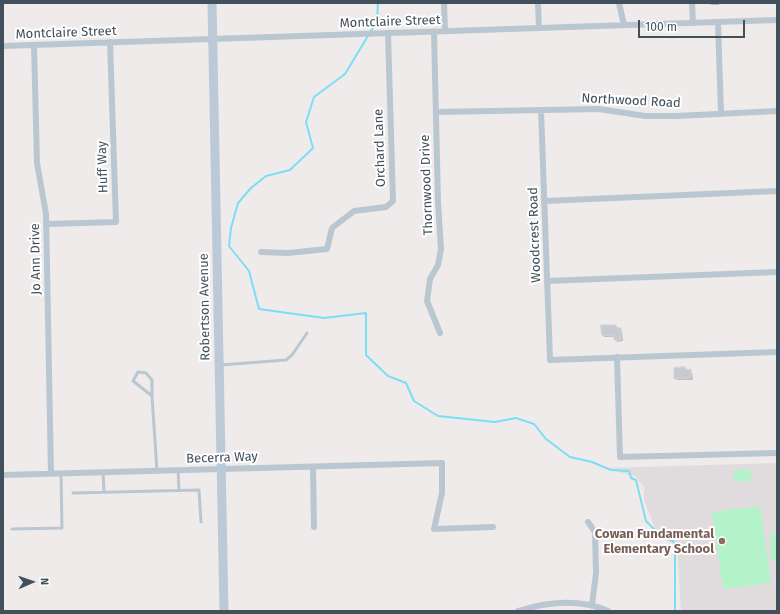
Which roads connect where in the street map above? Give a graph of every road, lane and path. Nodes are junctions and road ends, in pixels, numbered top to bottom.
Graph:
1 (212, 3) edge
2 (444, 3) edge
3 (538, 3) edge
4 (619, 3) edge
5 (692, 3) edge
6 (777, 20) edge
7 (718, 22) junction
8 (693, 23) junction
9 (624, 25) junction
10 (539, 28) junction
11 (446, 31) junction
12 (434, 32) junction
13 (388, 33) junction
14 (213, 39) junction
15 (110, 42) junction
16 (34, 45) junction
17 (3, 46) edge
18 (541, 110) junction
19 (777, 111) edge
20 (436, 112) junction
21 (722, 114) junction
22 (777, 191) edge
23 (544, 201) junction
24 (46, 224) junction
25 (261, 252) dead end
26 (777, 272) edge
27 (547, 281) junction
28 (307, 333) dead end
29 (440, 333) dead end
30 (777, 352) edge
31 (617, 357) junction
32 (219, 366) junction
33 (152, 396) junction
34 (777, 453) edge
35 (313, 467) junction
36 (221, 469) junction
37 (178, 470) junction
38 (157, 471) junction
39 (103, 472) junction
40 (51, 474) junction
41 (61, 474) junction
42 (3, 475) edge
43 (179, 490) junction
44 (104, 492) junction
45 (73, 493) dead end
46 (201, 522) dead end
47 (588, 522) dead end
48 (314, 527) dead end
49 (493, 527) dead end
50 (12, 530) dead end
51 (592, 606) junction
52 (224, 611) edge
53 (518, 611) edge
54 (608, 611) edge

1 - 14 street, Robertson Avenue
2 - 11 street
3 - 10 street
4 - 9 street
5 - 8 street
6 - 7 street, Montclaire Street
7 - 8 street, Montclaire Street
7 - 21 street
8 - 9 street, Montclaire Street
9 - 10 street, Montclaire Street
10 - 11 street, Montclaire Street
11 - 12 street, Montclaire Street
12 - 13 street, Montclaire Street
12 - 20 street, Thornwood Drive
13 - 14 street, Montclaire Street
13 - 25 street, Orchard Lane
14 - 15 street, Montclaire Street
14 - 32 street, Robertson Avenue
15 - 16 street, Montclaire Street
15 - 24 street, Huff Way
16 - 17 street, Montclaire Street
16 - 24 street, Jo Ann Drive
18 - 20 street, Northwood Road
18 - 21 street, Northwood Road
18 - 23 street, Woodcrest Road
19 - 21 street, Northwood Road
20 - 29 street, Thornwood Drive
22 - 23 street
23 - 27 street, Woodcrest Road
24 - 40 street, Jo Ann Drive
26 - 27 street
27 - 31 street, Woodcrest Road
28 - 32 lane
30 - 31 street
31 - 34 street
32 - 36 street, Robertson Avenue
33 - 33 lane
33 - 38 lane
35 - 36 street, Becerra Way
35 - 48 street
35 - 49 street, Becerra Way
36 - 37 street, Becerra Way
36 - 52 street, Robertson Avenue
37 - 38 street, Becerra Way
37 - 43 lane
38 - 39 street, Becerra Way
39 - 41 street, Becerra Way
39 - 44 lane
40 - 41 street, Becerra Way
40 - 42 street, Becerra Way
41 - 50 lane
43 - 44 lane
43 - 46 lane
44 - 45 lane
47 - 51 street
51 - 53 street
51 - 54 street

